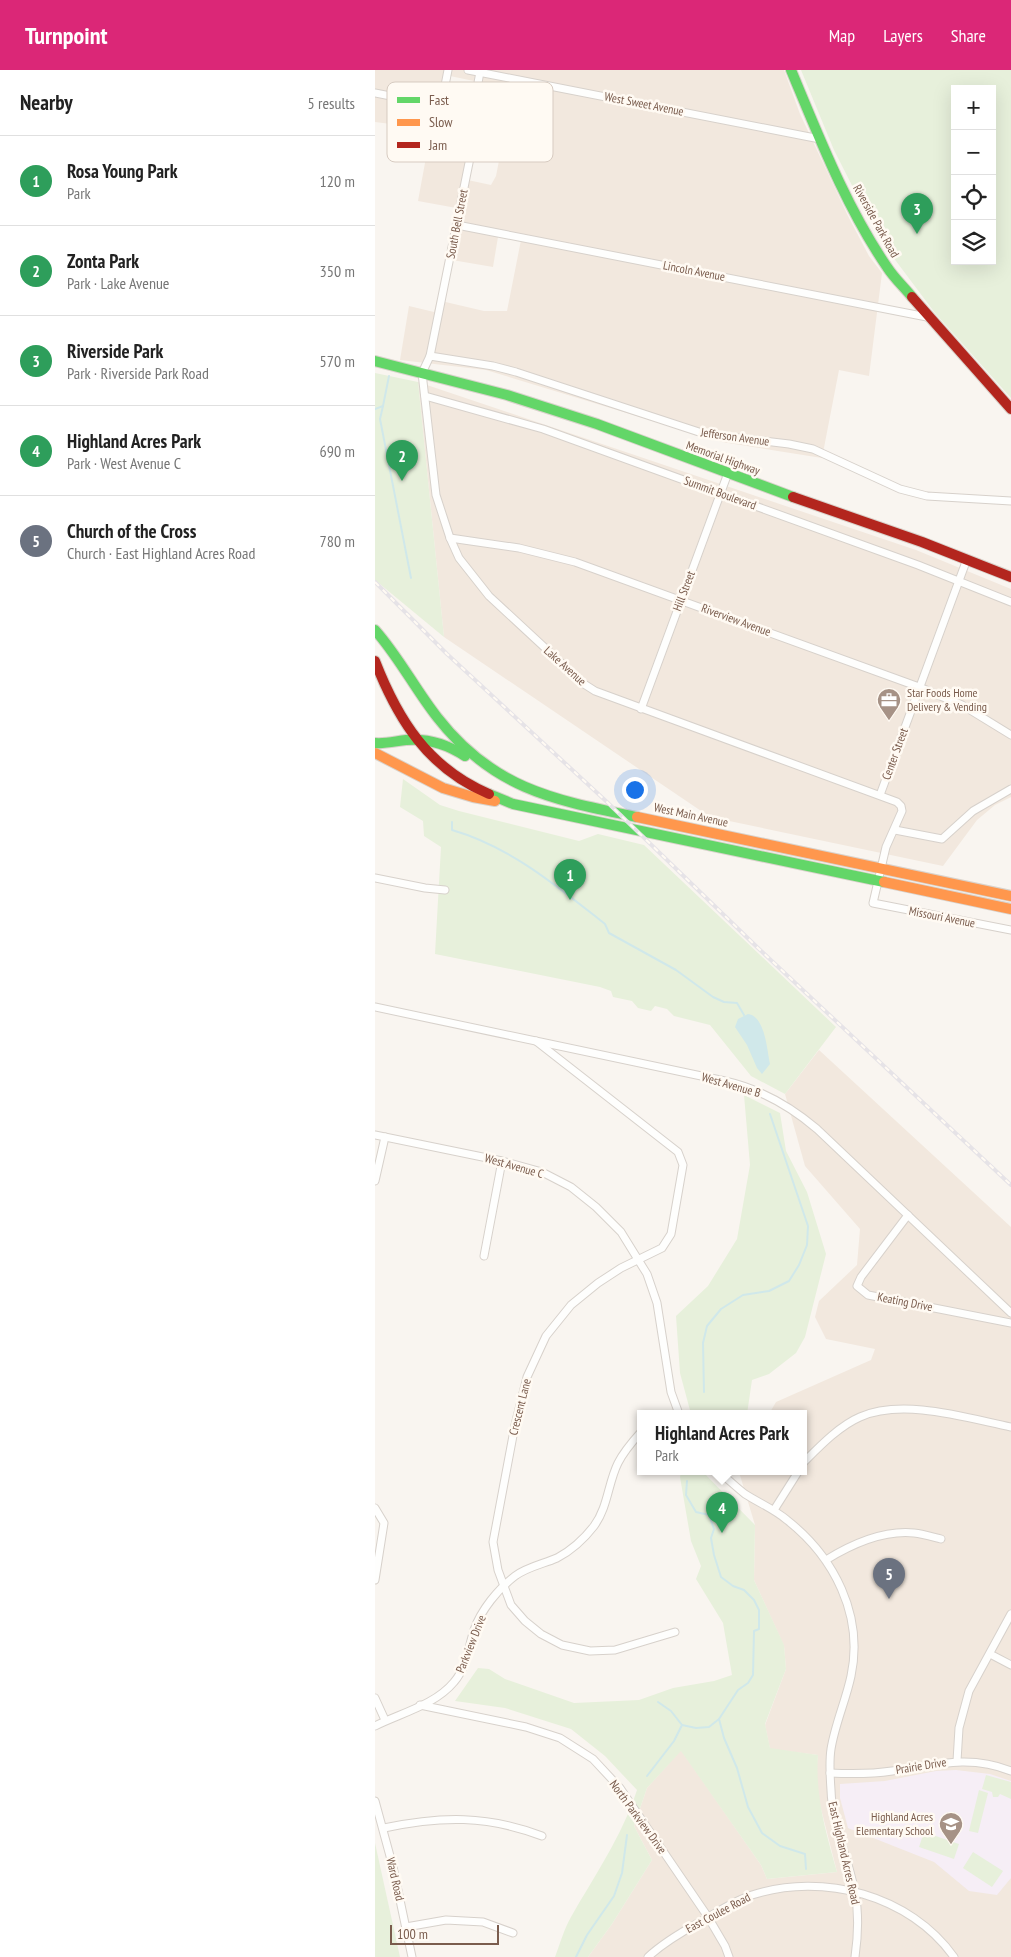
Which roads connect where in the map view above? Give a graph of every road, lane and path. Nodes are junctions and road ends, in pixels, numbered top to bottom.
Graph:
1 (467, 70) edge
2 (791, 70) edge
3 (480, 72) junction
4 (478, 82) edge
5 (531, 82) edge
6 (553, 86) edge
7 (820, 139) junction
8 (469, 162) edge
9 (457, 225) junction
10 (932, 318) junction
11 (430, 356) junction
12 (375, 361) edge
13 (422, 373) junction
14 (425, 396) junction
15 (1011, 409) edge
16 (728, 473) junction
17 (720, 493) junction
18 (1011, 501) edge
19 (450, 538) junction
20 (967, 559) junction
21 (1011, 577) edge
22 (959, 581) junction
23 (681, 600) junction
24 (1011, 602) edge
25 (375, 630) edge
26 (375, 661) edge
27 (919, 687) junction
28 (641, 709) junction
29 (1011, 735) edge
30 (417, 740) junction
31 (375, 743) edge
32 (375, 753) edge
33 (1011, 789) edge
34 (537, 793) junction
35 (880, 795) junction
36 (513, 804) junction
37 (895, 830) junction
38 (880, 867) junction
39 (375, 878) edge
40 (877, 881) junction
41 (445, 890) dead end
42 (1011, 896) edge
43 (873, 903) joint
44 (1011, 909) edge
45 (1011, 930) edge
46 (375, 1007) edge
47 (536, 1041) junction
48 (375, 1135) edge
49 (385, 1137) junction
50 (502, 1161) junction
51 (375, 1181) edge
52 (908, 1215) junction
53 (484, 1256) dead end
54 (638, 1260) junction
55 (1011, 1313) edge
56 (1011, 1323) edge
57 (676, 1410) edge
58 (1011, 1427) edge
59 (637, 1437) edge
60 (807, 1459) edge
61 (723, 1475) edge
62 (796, 1475) edge
63 (375, 1508) edge
64 (774, 1510) junction
65 (941, 1539) dead end
66 (827, 1560) junction
67 (375, 1580) edge
68 (504, 1588) junction
69 (1011, 1614) edge
70 (675, 1632) dead end
71 (990, 1654) junction
72 (1011, 1665) edge
73 (375, 1698) edge
74 (420, 1706) junction
75 (385, 1720) junction
76 (375, 1726) edge
77 (957, 1761) junction
78 (1011, 1772) edge
79 (830, 1773) junction
80 (375, 1801) edge
81 (384, 1828) junction
82 (542, 1836) dead end
83 (855, 1891) junction
84 (708, 1917) junction
85 (406, 1927) junction
86 (513, 1933) dead end
87 (412, 1957) edge
88 (648, 1957) edge
89 (729, 1957) edge
90 (855, 1957) edge
91 (954, 1957) edge

1 - 3 street, West Sweet Avenue
2 - 7 main road, Riverside Park Road
3 - 4 street, South Bell Street
3 - 5 street, West Sweet Avenue
6 - 7 street, West Sweet Avenue
7 - 10 main road, Riverside Park Road
8 - 9 street, South Bell Street
9 - 10 street, Lincoln Avenue
9 - 11 street, South Bell Street
10 - 15 main road, Riverside Park Road
11 - 13 street, South Bell Street
11 - 18 street, Jefferson Avenue
12 - 13 main road, Memorial Highway
13 - 14 street, Lake Avenue
13 - 16 main road, Memorial Highway
14 - 17 street, Summit Boulevard
14 - 19 street, Lake Avenue
16 - 17 street, Hill Street
16 - 20 main road, Memorial Highway
17 - 22 street, Summit Boulevard
17 - 23 street, Hill Street
19 - 23 street, Riverview Avenue
19 - 28 street, Lake Avenue
20 - 21 main road, Memorial Highway
20 - 22 street, Center Street
22 - 24 street, Summit Boulevard
22 - 27 street, Center Street
23 - 27 street, Riverview Avenue
23 - 28 street, Hill Street
25 - 34 main road, West Main Avenue
26 - 30 main road
27 - 29 street, Riverview Avenue
27 - 35 street, Center Street
28 - 35 street, Lake Avenue
30 - 31 main road
30 - 34 main road
30 - 36 main road
32 - 36 main road
33 - 37 street
34 - 38 main road, West Main Avenue
35 - 37 street, Center Street
36 - 40 main road
37 - 38 street, Center Street
38 - 40 street, Center Street
38 - 42 main road, West Main Avenue
39 - 41 street
40 - 43 street, Center Street
40 - 44 main road
43 - 45 street, Missouri Avenue
46 - 47 street, West Avenue B
47 - 52 street, West Avenue B
47 - 54 street, Crescent Lane
48 - 49 street, West Avenue C
49 - 50 street, West Avenue C
49 - 51 street
50 - 53 street
50 - 54 street, West Avenue C
52 - 55 street, West Avenue B
52 - 56 street, Keating Drive
54 - 57 street, West Avenue C
54 - 68 street, Crescent Lane
58 - 60 street
59 - 68 street, Parkview Drive
61 - 64 street
62 - 64 street
63 - 67 street
64 - 66 street, East Highland Acres Road
65 - 66 street
66 - 79 street, East Highland Acres Road
68 - 70 street, Crescent Lane
68 - 74 street, Parkview Drive
69 - 71 street
71 - 72 street
71 - 77 street
73 - 75 street
74 - 75 street, Parkview Drive
74 - 84 street, North Parkview Drive
75 - 76 street, Parkview Drive
77 - 78 street, Prairie Drive
77 - 79 street, Prairie Drive
79 - 83 street, East Highland Acres Road
80 - 81 street, Ward Road
81 - 82 street
81 - 85 street, Ward Road
83 - 84 street, East Coulee Road
83 - 90 street, East Highland Acres Road
83 - 91 street, East Coulee Road
84 - 88 street, East Coulee Road
84 - 89 street, North Parkview Drive
85 - 86 street
85 - 87 street, Ward Road

